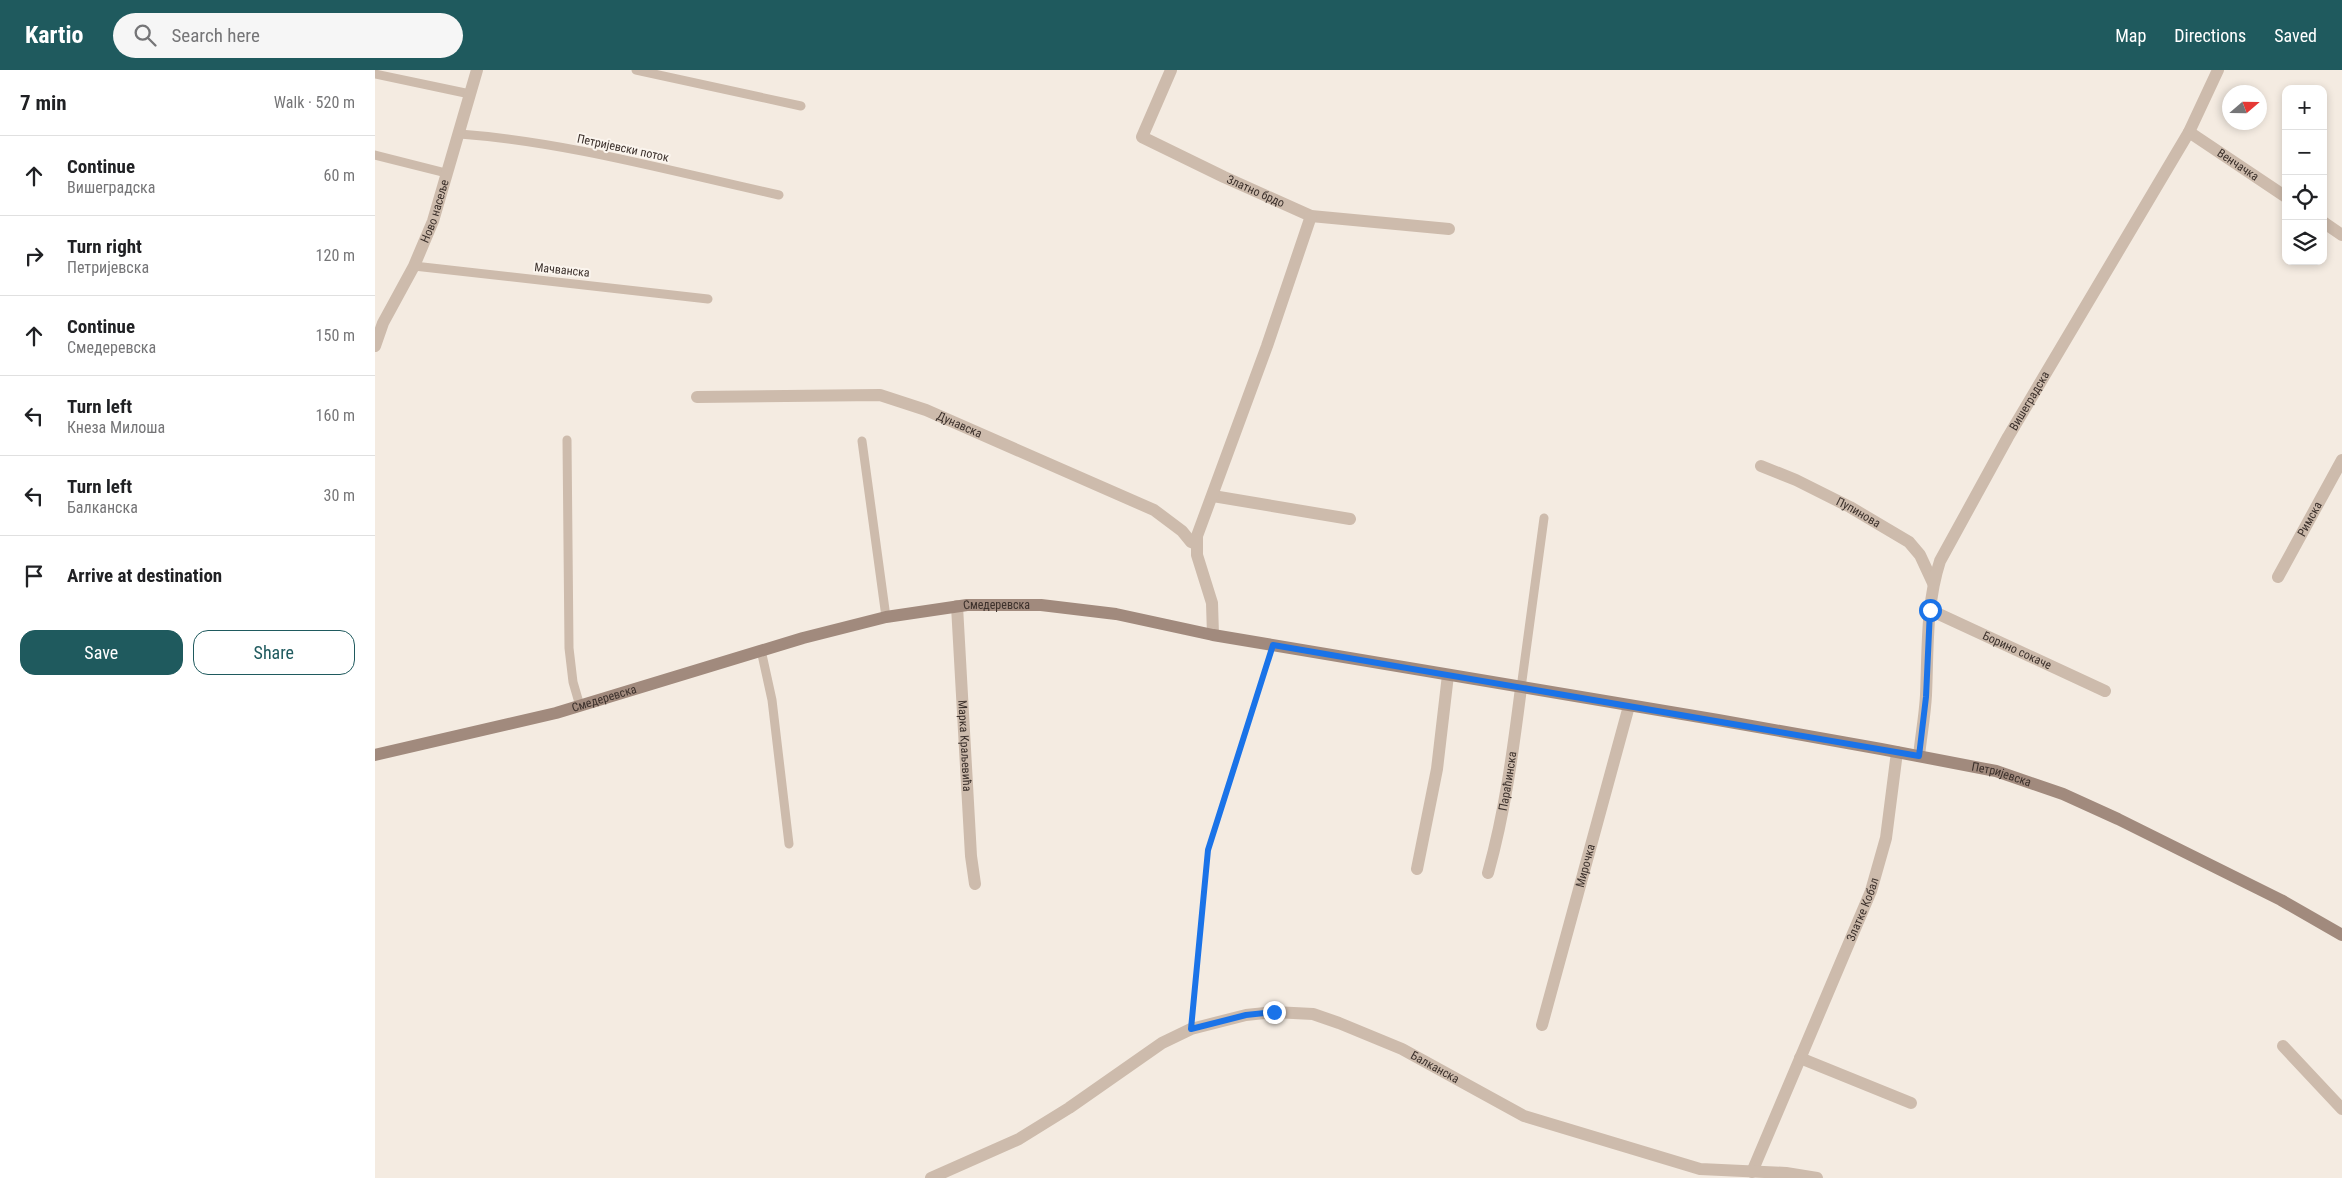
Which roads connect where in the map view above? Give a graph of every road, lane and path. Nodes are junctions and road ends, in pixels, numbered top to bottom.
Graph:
1 (477, 70) edge
2 (635, 70) edge
3 (1171, 70) edge
4 (2218, 70) edge
5 (375, 74) edge
6 (470, 94) junction
7 (801, 106) dead end
8 (2189, 132) junction
9 (460, 134) junction
10 (375, 155) edge
11 (446, 173) junction
12 (2282, 194) edge
13 (779, 195) dead end
14 (1311, 216) junction
15 (2327, 225) edge
16 (1449, 229) dead end
17 (2342, 235) edge
18 (414, 266) junction
19 (708, 298) dead end
20 (379, 322) edge
21 (375, 346) edge
22 (697, 397) dead end
23 (567, 440) dead end
24 (862, 441) dead end
25 (2342, 460) edge
26 (1761, 466) dead end
27 (1213, 496) junction
28 (1544, 518) dead end
29 (1350, 519) dead end
30 (1197, 544) junction
31 (2278, 577) dead end
32 (1933, 583) junction
33 (957, 606) junction
34 (1930, 610) junction
35 (886, 617) junction
36 (1213, 635) junction
37 (1273, 645) junction
38 (761, 650) junction
39 (1448, 676) junction
40 (1521, 688) junction
41 (2105, 691) dead end
42 (580, 706) junction
43 (1629, 706) junction
44 (1897, 752) junction
45 (375, 755) edge
46 (1919, 756) junction
47 (789, 844) dead end
48 (1417, 869) dead end
49 (1488, 873) dead end
50 (975, 884) dead end
51 (2342, 935) edge
52 (1541, 1026) dead end
53 (1191, 1029) junction
54 (2283, 1046) dead end
55 (1800, 1058) junction
56 (1911, 1103) dead end
57 (2342, 1109) edge
58 (1752, 1172) junction
59 (931, 1178) edge
60 (1817, 1178) edge

1 - 6 street, Ново насеље
2 - 7 lane
3 - 14 street, Златно брдо
4 - 8 street, Вишеградска
5 - 6 lane
6 - 9 street, Ново насеље
8 - 12 street, Венчачка
8 - 32 street, Вишеградска
9 - 11 street, Ново насеље
9 - 13 lane, Петријевски поток
10 - 11 lane
11 - 18 street, Ново насеље
14 - 16 street, Златно брдо
14 - 27 street
15 - 17 street
18 - 19 lane, Мачванска
18 - 20 street, Ново насеље
20 - 21 street, Ново насеље
22 - 30 street, Дунавска
23 - 42 lane
24 - 35 lane
25 - 31 street, Римска
26 - 32 street, Пупинова
27 - 29 street
27 - 30 street
28 - 40 lane
30 - 36 street
32 - 34 street, Вишеградска
33 - 35 main road, Смедеревска
33 - 36 main road, Смедеревска
33 - 50 street, Марка Краљевића
34 - 41 street, Борино сокаче
34 - 46 street, Вишеградска
35 - 38 main road, Смедеревска
36 - 37 main road, Смедеревска
37 - 39 main road, Смедеревска
37 - 53 path
38 - 42 main road, Смедеревска
38 - 47 lane
39 - 40 main road, Смедеревска
39 - 48 street
40 - 43 main road, Смедеревска
40 - 49 street, Параћинска
42 - 45 main road, Смедеревска
43 - 44 main road, Петријевска
43 - 52 street, Мирочка
44 - 46 main road, Петријевска
44 - 55 street, Златке Кобал
46 - 51 main road, Петријевска
53 - 58 street, Балканска
53 - 59 street, Балканска
54 - 57 street
55 - 56 street
55 - 58 street, Златке Кобал
58 - 60 street, Балканска

